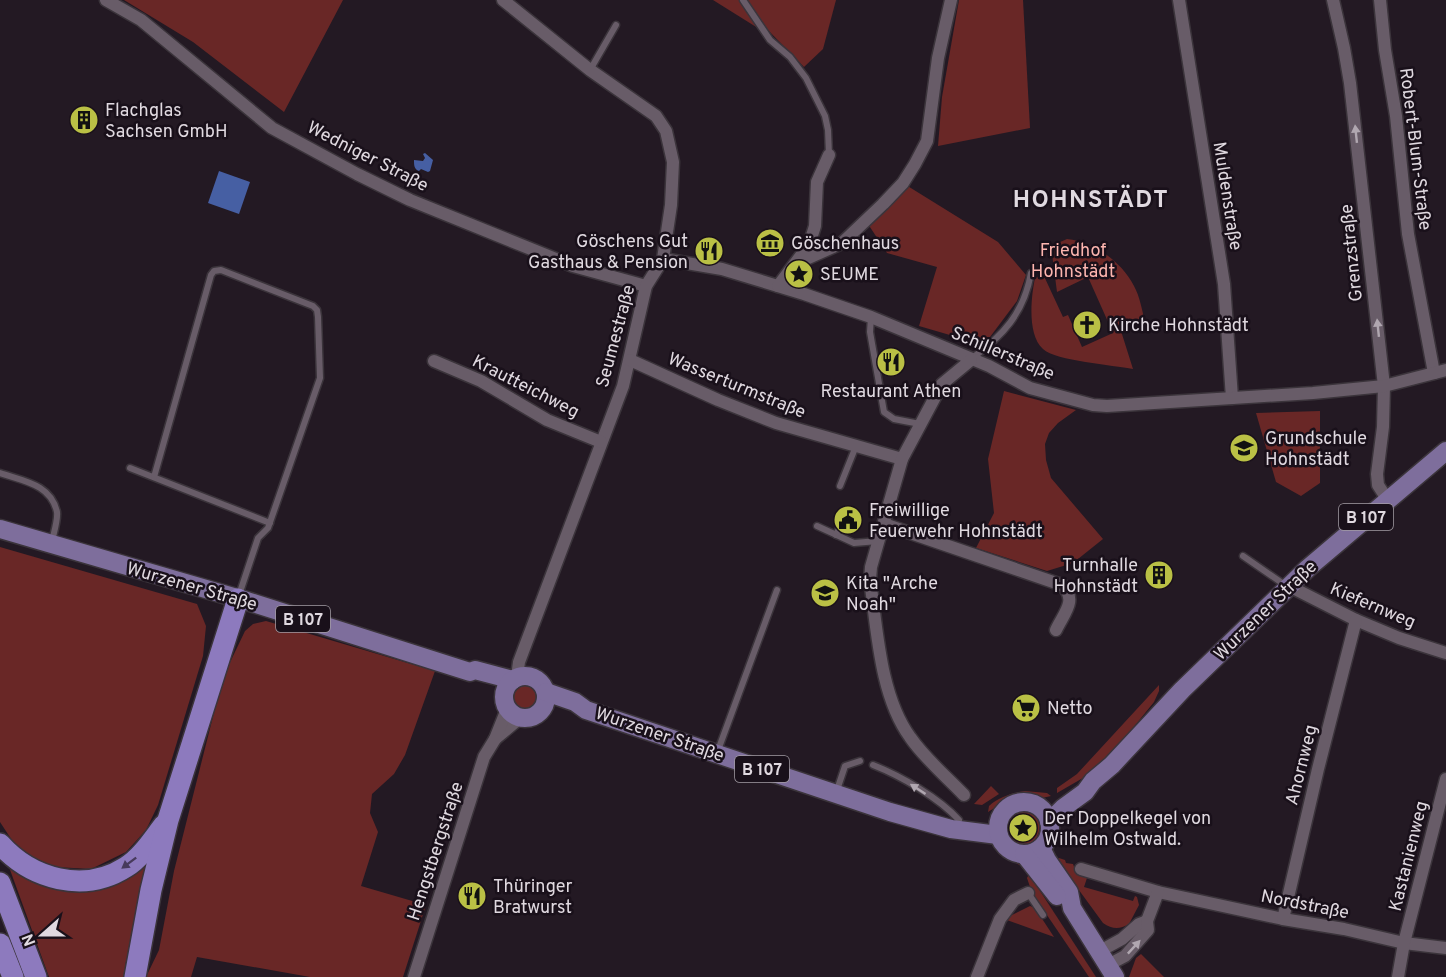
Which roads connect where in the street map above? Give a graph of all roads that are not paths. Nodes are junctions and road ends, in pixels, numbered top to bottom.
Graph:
1 (106, 0) edge
2 (503, 0) edge
3 (743, 0) edge
4 (951, 0) edge
5 (1179, 0) edge
6 (1333, 0) edge
7 (1380, 0) edge
8 (616, 25) dead end
9 (590, 70) junction
10 (829, 154) joint
11 (663, 259) junction
12 (797, 263) junction
13 (1031, 273) dead end
14 (646, 286) junction
15 (778, 286) junction
16 (871, 317) junction
17 (630, 360) junction
18 (971, 360) junction
19 (434, 361) dead end
20 (1440, 372) edge
21 (1384, 386) junction
22 (1232, 398) junction
23 (920, 424) junction
24 (601, 442) junction
25 (856, 446) junction
26 (1446, 451) edge
27 (902, 459) junction
28 (130, 468) dead end
29 (0, 473) edge
30 (154, 477) junction
31 (840, 486) dead end
32 (1387, 500) junction
33 (843, 520) dead end
34 (270, 523) junction
35 (884, 524) junction
36 (816, 525) dead end
37 (0, 529) edge
38 (836, 535) junction
39 (878, 541) junction
40 (52, 544) junction
41 (1243, 556) dead end
42 (1288, 586) junction
43 (777, 590) dead end
44 (238, 599) junction
45 (1356, 620) junction
46 (1056, 630) dead end
47 (1446, 653) edge
48 (512, 696) junction
49 (544, 701) junction
50 (717, 754) junction
51 (860, 761) dead end
52 (873, 765) dead end
53 (1446, 779) edge
54 (1093, 781) junction
55 (836, 794) junction
56 (964, 795) dead end
57 (1038, 806) junction
58 (1001, 814) junction
59 (168, 820) junction
60 (959, 820) junction
61 (1049, 822) junction
62 (940, 824) junction
63 (998, 834) junction
64 (0, 844) edge
65 (1032, 851) junction
66 (1081, 869) dead end
67 (0, 884) edge
68 (1158, 892) junction
69 (1028, 893) joint
70 (1043, 915) dead end
71 (1282, 919) junction
72 (1404, 943) junction
73 (0, 944) edge
74 (1446, 948) edge
75 (1108, 964) edge
76 (12, 977) edge
77 (36, 977) edge
78 (135, 977) edge
79 (414, 977) edge
80 (977, 977) edge
81 (1398, 977) edge

1 - 14 street, Wedniger Straße
2 - 9 street, Seumestraße
3 - 10 lane
4 - 12 street
5 - 22 street, Muldenstraße
21 -> 6 street, Grenzstraße
7 - 20 street, Robert-Blum-Straße
8 - 9 lane
9 - 11 street, Seumestraße
10 - 12 street
11 - 14 street, Seumestraße
11 - 15 street, Schillerstraße
12 - 15 street
13 - 18 lane
14 - 17 street, Seumestraße
15 - 16 street, Schillerstraße
16 - 18 street, Schillerstraße
16 - 23 lane
17 - 24 street, Seumestraße
17 - 25 street, Wasserturmstraße
18 - 22 street, Schillerstraße
18 - 23 street
19 - 24 street, Krautteichweg
20 - 21 street, Schillerstraße
21 - 22 street, Schillerstraße
21 - 32 street, Grenzstraße
23 - 27 street
24 - 48 street, Seumestraße
25 - 27 street, Wasserturmstraße
25 - 31 lane
26 - 32 main road, Wurzener Straße / B 107
27 - 35 street
28 - 30 lane
29 - 40 lane
30 - 34 lane
30 - 34 lane
32 - 42 main road, Wurzener Straße / B 107
33 - 38 lane
34 - 44 lane
35 - 39 street
35 - 46 street
36 - 38 lane
37 - 40 main road, Wurzener Straße / B 107
38 - 39 lane
39 - 56 street
40 - 44 main road, Wurzener Straße / B 107
41 - 42 lane
42 - 45 street, Kiefernweg
42 - 54 main road, Wurzener Straße / B 107
43 - 50 lane
44 - 48 main road, Wurzener Straße / B 107
44 - 59 highway
45 - 47 street, Kiefernweg
45 - 71 street, Ahornweg
48 - 49 main road, Wurzener Straße / B 107
48 - 49 main road, Wurzener Straße / B 107
48 - 79 street, Hengstbergstraße
49 - 50 main road, Wurzener Straße / B 107
50 - 55 main road, Wurzener Straße / B 107
51 - 55 lane
60 -> 52 lane
53 - 72 street, Kastanienweg
54 - 57 main road, Wurzener Straße / B 107
54 - 61 main road, Wurzener Straße / B 107
55 - 62 main road, Wurzener Straße / B 107
57 - 58 main road, Wurzener Straße / B 107
57 - 61 main road
58 - 60 main road, Wurzener Straße / B 107
58 - 63 main road
59 -> 64 highway
59 - 78 highway
60 - 62 main road, Wurzener Straße / B 107
61 - 65 main road
62 - 63 main road, Wurzener Straße / B 107
63 - 65 main road
65 - 75 main road
66 - 68 street, Nordstraße
67 - 77 highway
68 - 71 street, Nordstraße
68 - 75 street
69 - 70 lane
69 - 80 street
71 - 72 street, Nordstraße
72 - 74 street, Nordstraße
72 - 81 street, Kastanienweg
73 - 76 highway

